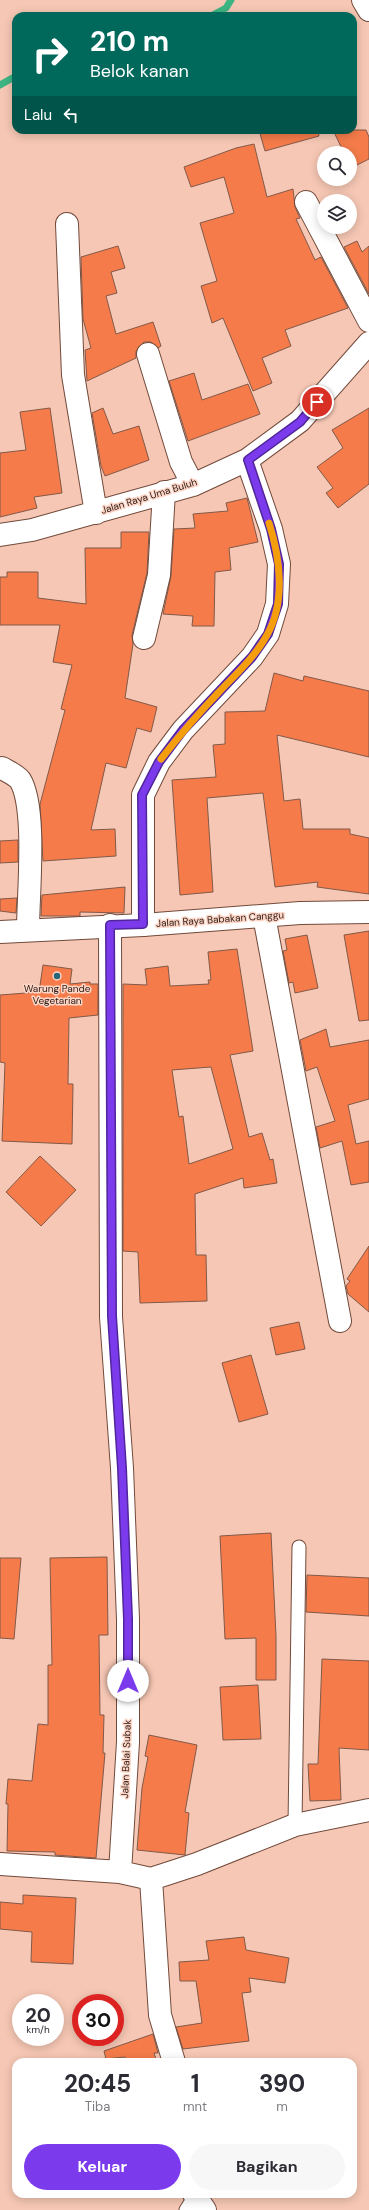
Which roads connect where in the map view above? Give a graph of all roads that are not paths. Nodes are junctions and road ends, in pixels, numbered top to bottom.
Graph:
1 (364, 0) edge
2 (369, 10) edge
3 (306, 202) dead end
4 (67, 224) dead end
5 (369, 321) edge
6 (369, 343) edge
7 (148, 354) dead end
8 (248, 460) junction
9 (193, 485) junction
10 (164, 492) junction
11 (96, 513) junction
12 (0, 535) edge
13 (144, 638) dead end
14 (2, 768) dead end
15 (369, 912) edge
16 (264, 916) junction
17 (143, 924) junction
18 (110, 925) junction
19 (28, 930) junction
20 (0, 932) edge
21 (340, 1321) dead end
22 (299, 1547) dead end
23 (369, 1810) edge
24 (295, 1825) junction
25 (0, 1864) edge
26 (120, 1872) junction
27 (151, 1879) junction
28 (173, 2058) edge

1 - 2 street
3 - 5 street
4 - 11 street
6 - 8 street, Jalan Raya Uma Buluh
7 - 9 street
8 - 9 street, Jalan Raya Uma Buluh
8 - 17 street
9 - 10 street, Jalan Raya Uma Buluh
10 - 11 street, Jalan Raya Uma Buluh
10 - 13 street
11 - 12 street, Jalan Raya Uma Buluh
14 - 19 street
15 - 16 street, Jalan Raya Babakan Canggu
16 - 17 street, Jalan Raya Babakan Canggu
16 - 21 street
17 - 18 street, Jalan Raya Babakan Canggu
18 - 19 street, Jalan Raya Babakan Canggu
18 - 26 street, Jalan Balai Subak
19 - 20 street, Jalan Raya Babakan Canggu
22 - 24 lane
23 - 24 street
24 - 27 street
25 - 26 street
26 - 27 street
27 - 28 street

